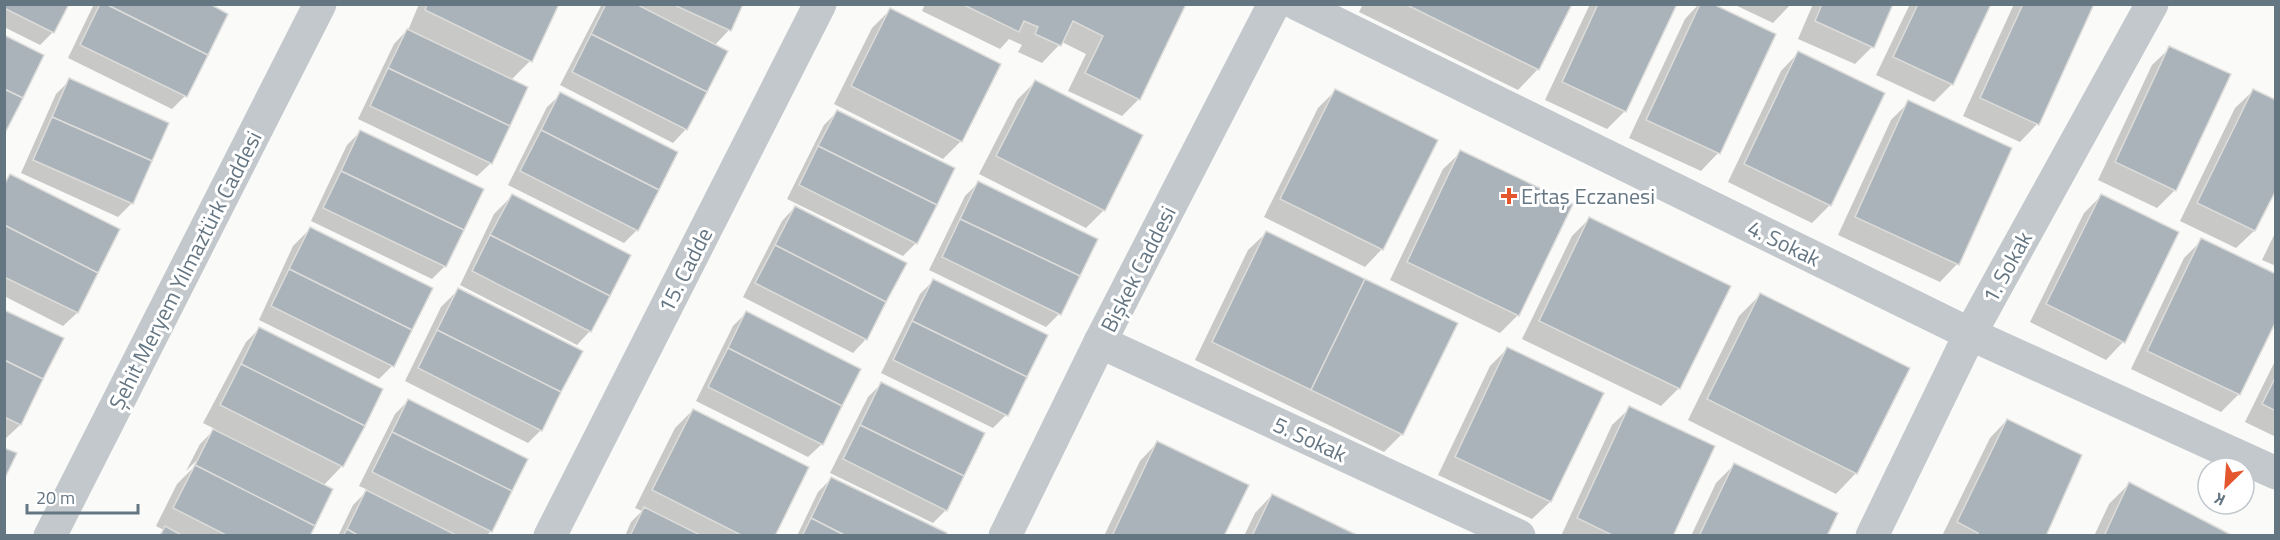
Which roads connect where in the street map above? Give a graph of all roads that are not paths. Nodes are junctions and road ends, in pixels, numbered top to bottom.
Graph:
1 (320, 4) edge
2 (820, 4) edge
3 (1274, 4) edge
4 (1297, 4) edge
5 (2152, 4) edge
6 (1970, 334) junction
7 (1100, 342) junction
8 (2276, 473) edge
9 (50, 536) edge
10 (550, 536) edge
11 (1005, 536) edge
12 (1519, 536) edge
13 (1872, 536) edge

1 - 9 street, Şehit Meryem Yılmaztürk Caddesi
2 - 10 street, 15. Cadde
3 - 7 street, Bişkek Caddesi
4 - 6 street, 4. Sokak
5 - 6 street, 1. Sokak
6 - 8 street, 4. Sokak
6 - 13 street, 1. Sokak
7 - 11 street, Bişkek Caddesi
7 - 12 street, 5. Sokak

